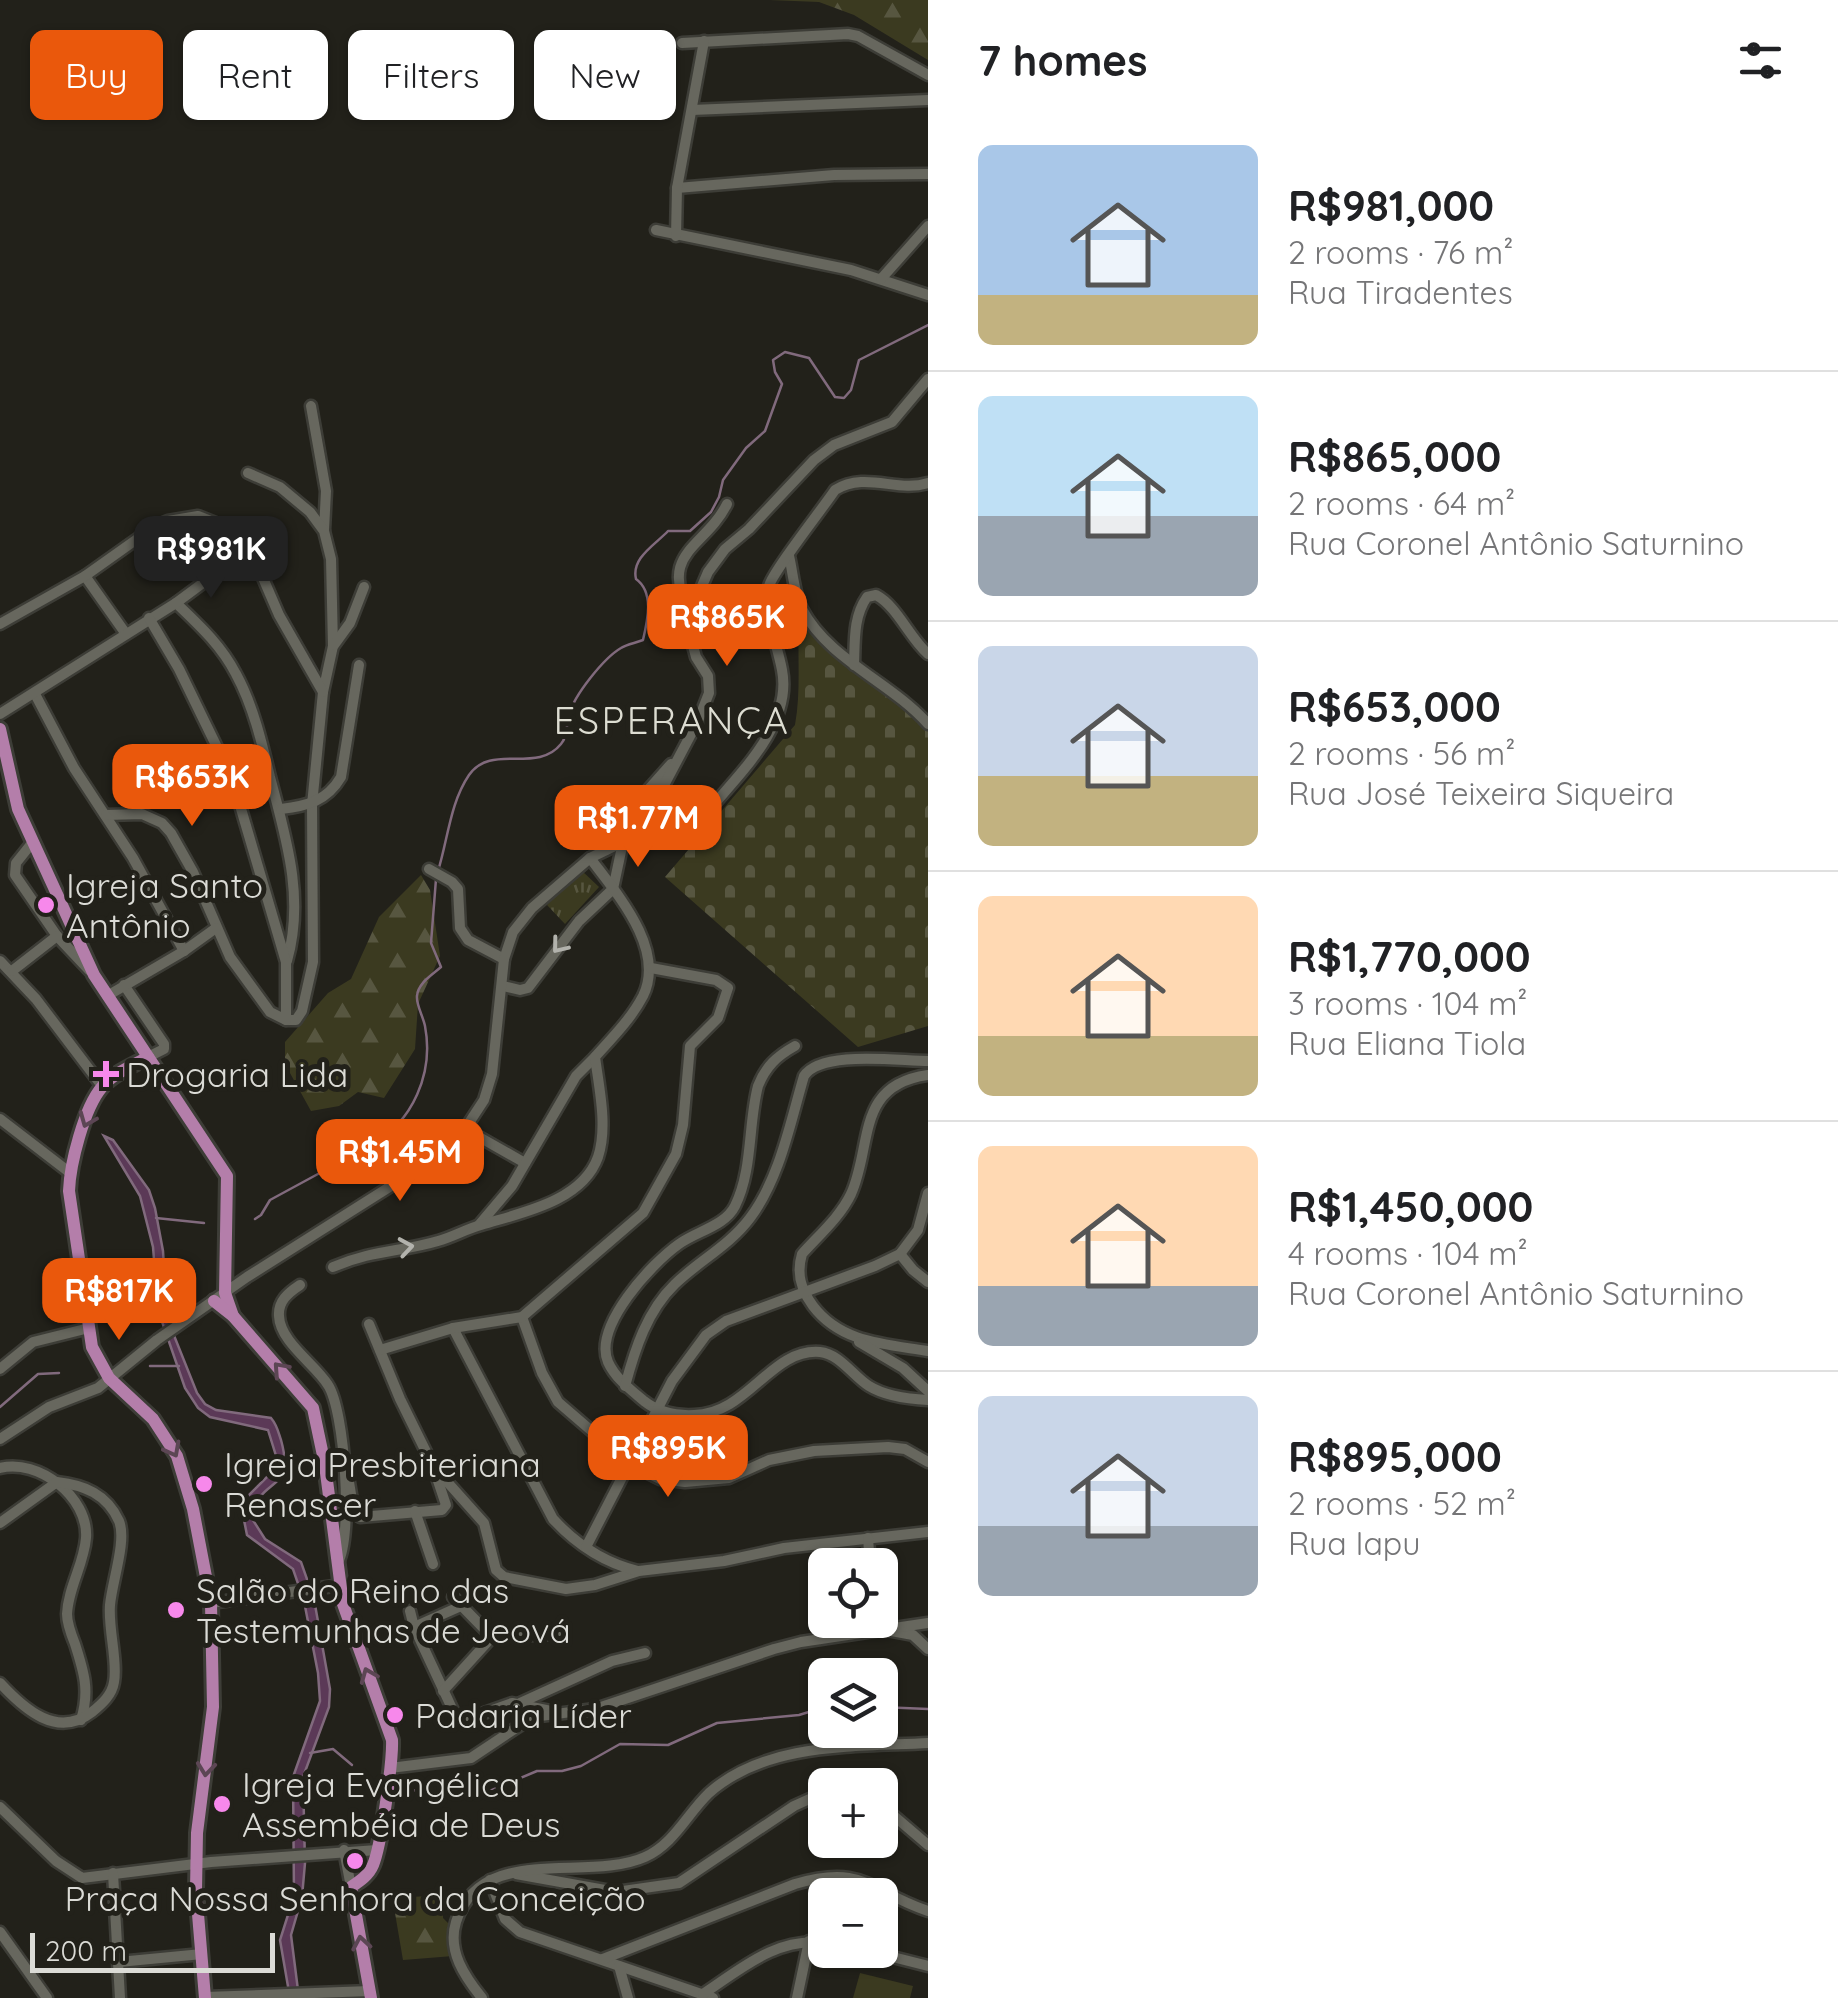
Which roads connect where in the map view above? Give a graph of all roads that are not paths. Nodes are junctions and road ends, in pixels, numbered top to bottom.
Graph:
1 (704, 40) junction
2 (682, 43) dead end
3 (928, 75) edge
4 (928, 100) edge
5 (692, 110) junction
6 (928, 174) edge
7 (677, 188) junction
8 (928, 226) edge
9 (656, 230) dead end
10 (676, 236) junction
11 (881, 279) junction
12 (928, 295) edge
13 (928, 380) edge
14 (311, 406) dead end
15 (248, 473) dead end
16 (928, 482) edge
17 (727, 504) dead end
18 (324, 531) junction
19 (250, 548) junction
20 (789, 556) junction
21 (85, 576) junction
22 (364, 587) dead end
23 (176, 603) junction
24 (690, 614) junction
25 (149, 618) junction
26 (0, 624) edge
27 (126, 634) junction
28 (333, 646) junction
29 (928, 654) edge
30 (359, 664) dead end
31 (854, 665) junction
32 (324, 692) junction
33 (35, 694) junction
34 (0, 714) edge
35 (928, 724) edge
36 (0, 729) edge
37 (679, 756) junction
38 (312, 805) junction
39 (281, 809) junction
40 (106, 815) junction
41 (628, 839) junction
42 (32, 844) junction
43 (606, 850) junction
44 (590, 858) junction
45 (431, 871) dead end
46 (613, 890) junction
47 (216, 928) junction
48 (57, 936) junction
49 (184, 951) junction
50 (504, 958) junction
51 (0, 961) edge
52 (286, 962) junction
53 (650, 968) junction
54 (12, 971) junction
55 (94, 975) junction
56 (124, 985) junction
57 (503, 986) junction
58 (107, 996) junction
59 (286, 1020) junction
60 (795, 1046) dead end
61 (148, 1057) junction
62 (595, 1057) junction
63 (928, 1061) edge
64 (928, 1075) edge
65 (102, 1086) junction
66 (0, 1119) edge
67 (466, 1129) junction
68 (365, 1140) dead end
69 (525, 1164) junction
70 (69, 1172) junction
71 (392, 1186) junction
72 (928, 1193) edge
73 (478, 1225) junction
74 (900, 1254) junction
75 (333, 1267) dead end
76 (928, 1282) edge
77 (300, 1285) dead end
78 (802, 1292) junction
79 (219, 1297) junction
80 (522, 1316) junction
81 (369, 1324) dead end
82 (89, 1328) junction
83 (454, 1328) junction
84 (850, 1336) junction
85 (380, 1350) junction
86 (928, 1351) edge
87 (0, 1369) edge
88 (112, 1375) junction
89 (625, 1386) junction
90 (928, 1391) edge
91 (928, 1400) edge
92 (657, 1411) junction
93 (0, 1440) edge
94 (928, 1462) edge
95 (630, 1464) junction
96 (433, 1466) junction
97 (0, 1468) edge
98 (344, 1468) junction
99 (57, 1482) junction
100 (415, 1511) junction
101 (0, 1523) edge
102 (928, 1532) edge
103 (868, 1538) junction
104 (586, 1547) junction
105 (869, 1548) edge
106 (338, 1562) junction
107 (433, 1564) dead end
108 (639, 1571) junction
109 (340, 1585) junction
110 (211, 1603) junction
111 (410, 1611) dead end
112 (928, 1623) edge
113 (898, 1625) edge
114 (414, 1626) junction
115 (898, 1631) edge
116 (557, 1634) dead end
117 (492, 1637) junction
118 (823, 1638) edge
119 (928, 1649) edge
120 (645, 1653) dead end
121 (0, 1684) edge
122 (442, 1691) junction
123 (519, 1703) junction
124 (556, 1713) junction
125 (81, 1720) junction
126 (928, 1743) edge
127 (390, 1768) junction
128 (808, 1800) edge
129 (0, 1807) edge
130 (898, 1819) edge
131 (928, 1845) edge
132 (344, 1850) junction
133 (377, 1850) junction
134 (198, 1864) junction
135 (112, 1873) junction
136 (515, 1874) junction
137 (490, 1880) junction
138 (352, 1887) junction
139 (928, 1911) edge
140 (0, 1932) edge
141 (808, 1941) edge
142 (808, 1945) edge
143 (202, 1954) junction
144 (898, 1958) edge
145 (603, 1960) junction
146 (119, 1962) junction
147 (619, 1966) junction
148 (928, 1966) edge
149 (371, 1994) edge
150 (708, 1996) edge
151 (48, 1998) edge
152 (120, 1998) edge
153 (205, 1998) edge
154 (482, 1998) edge
155 (628, 1998) edge
156 (796, 1998) edge

1 - 2 street
1 - 3 street
1 - 5 street
4 - 5 street
5 - 7 street
6 - 7 street
7 - 10 street
8 - 11 street
9 - 10 street
10 - 11 street
11 - 12 street
13 - 24 street
14 - 18 street
15 - 18 street
16 - 20 street
17 - 24 street
18 - 28 street
19 - 21 street
19 - 23 street
19 - 32 street
20 - 31 street
20 - 41 street
21 - 26 street
21 - 27 street
22 - 28 street
23 - 25 street
23 - 39 street
24 - 37 street
25 - 27 street
25 - 52 street
27 - 33 street
28 - 32 street
29 - 31 street
30 - 38 street
31 - 35 street
32 - 38 street
33 - 34 street
33 - 40 street
36 - 42 main road
37 - 41 street
37 - 43 street
38 - 39 street
38 - 59 street
39 - 52 street
40 - 47 street
40 - 49 street
41 - 43 street
41 - 46 street
42 - 48 street
42 - 55 main road
43 - 44 street
44 - 46 street
44 - 50 street
45 - 50 street
46 - 53 street
46 -> 57 street
47 - 49 street
47 - 59 street
48 - 54 street
48 - 55 street
49 - 56 street
50 - 57 street
51 - 54 street
52 - 59 street
53 - 62 street
53 - 80 street
54 - 65 street
55 - 58 main road
56 - 58 street
56 - 61 street
57 - 67 street
58 - 61 main road
60 - 89 street
61 - 65 main road
61 - 79 main road
62 - 69 street
62 - 73 street
63 - 89 street
64 - 78 street
65 -> 70 main road
66 - 70 street
67 - 69 street
67 - 71 street
68 - 71 street
69 - 73 street
70 - 82 main road
71 - 79 street
72 - 74 street
75 -> 73 street
74 - 76 street
74 - 78 street
77 - 98 street
78 - 84 street
78 - 92 street
79 - 88 street
106 -> 79 main road
80 - 83 street
80 - 95 street
81 - 85 street
82 - 87 street
82 - 88 main road
83 - 85 street
83 - 104 street
84 - 86 street
84 - 90 street
85 - 96 street
88 - 93 street
88 -> 110 main road
89 - 92 street
91 - 92 street
92 - 95 street
94 - 95 street
95 - 104 street
96 - 100 street
96 - 108 street
97 - 99 street
98 - 100 street
98 - 106 street
99 - 101 street
99 - 125 street
99 - 125 street
100 - 107 street
102 - 103 street
103 - 105 street
103 - 108 street
104 - 108 street
106 - 109 main road
109 - 110 street
127 -> 109 main road
110 -> 134 main road
111 - 114 street
112 - 113 street
114 - 117 street
114 - 122 street
115 - 119 street
116 - 117 street
117 - 122 street
118 - 124 street
120 - 123 street
121 - 125 street
122 - 123 street
123 - 124 street
124 - 127 street
126 - 136 street
127 - 133 main road
128 - 136 street
129 - 135 street
130 - 131 street
132 - 133 street
132 - 134 street
132 - 138 street
133 - 138 main road
134 - 135 street
134 - 143 main road
135 - 146 street
136 - 137 street
137 - 145 street
137 - 154 street
149 -> 138 main road
139 - 145 street
140 - 151 street
141 - 150 street
142 - 156 street
143 - 146 street
143 - 153 main road
144 - 148 street
145 - 147 street
146 - 152 street
147 - 150 street
147 - 155 street
149 - 153 street

